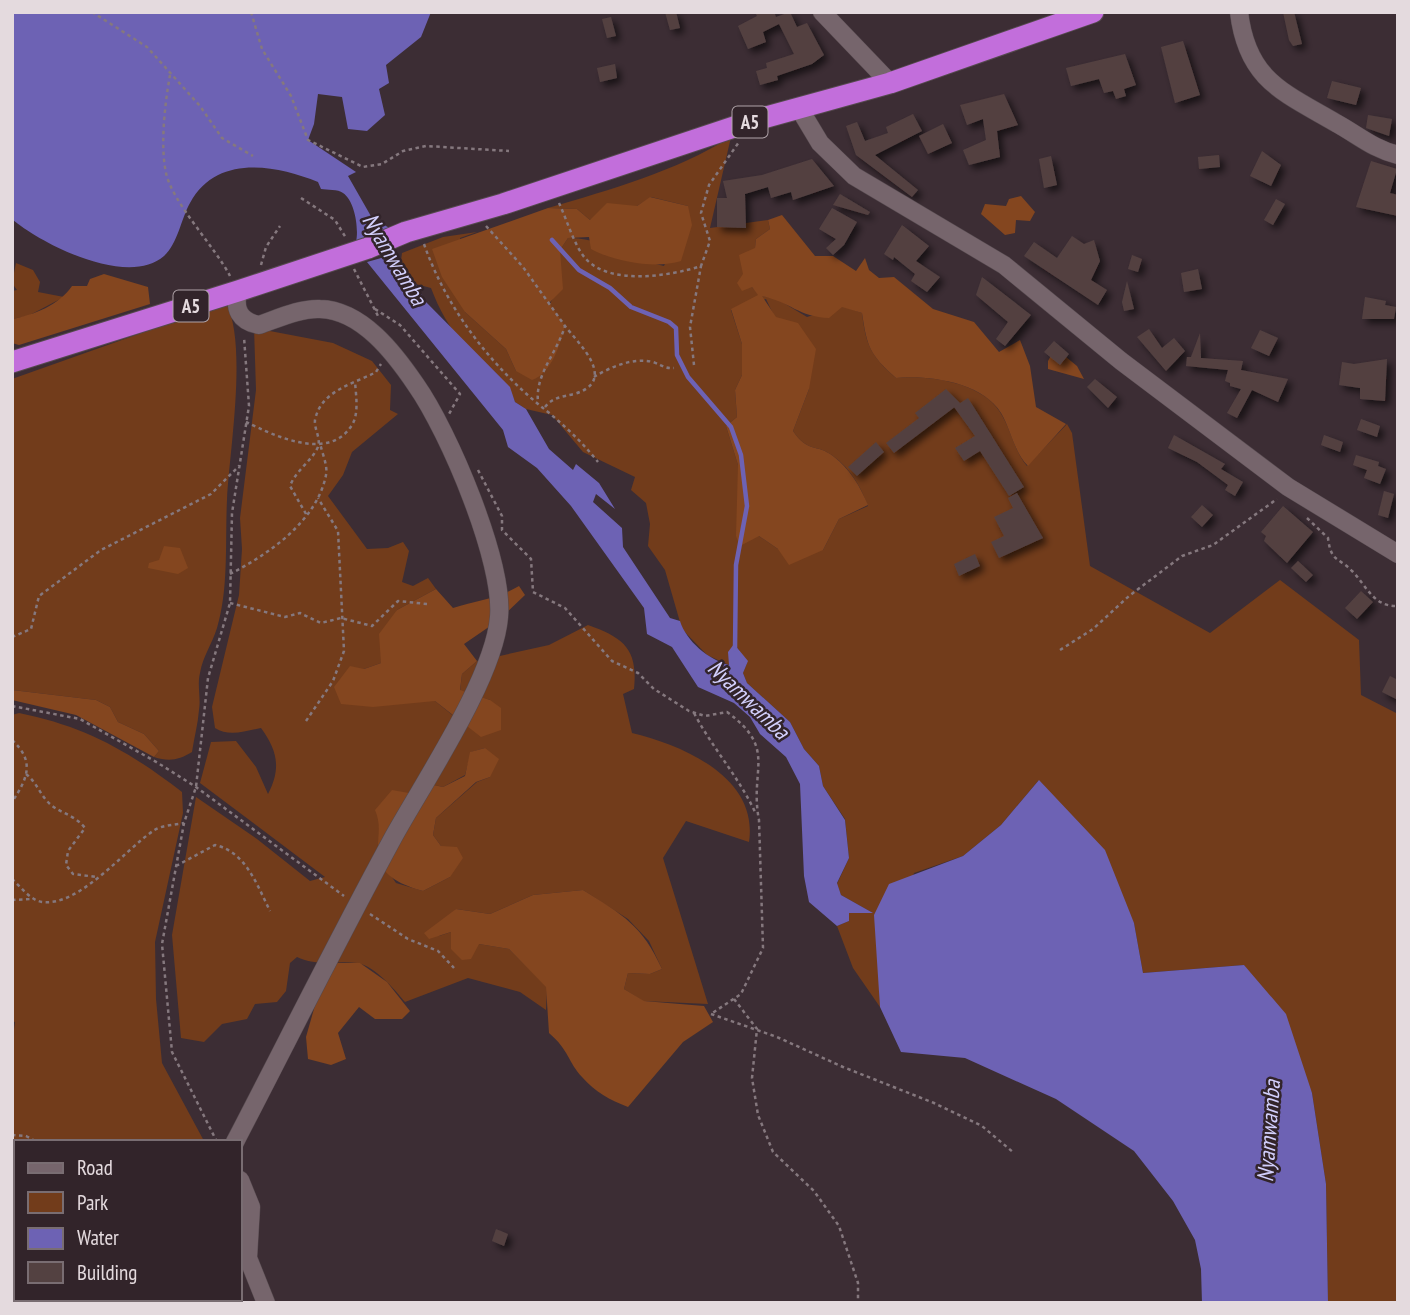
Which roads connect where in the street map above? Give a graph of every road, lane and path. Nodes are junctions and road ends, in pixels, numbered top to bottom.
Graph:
1 (93, 12) edge
2 (251, 12) edge
3 (822, 12) edge
4 (1093, 12) edge
5 (1239, 12) edge
6 (170, 75) junction
7 (890, 83) junction
8 (799, 108) junction
9 (752, 121) junction
10 (509, 151) dead end
11 (1398, 155) edge
12 (253, 156) dead end
13 (552, 188) junction
14 (300, 198) dead end
15 (478, 211) junction
16 (280, 226) dead end
17 (412, 230) junction
18 (364, 249) junction
19 (701, 266) junction
20 (263, 282) junction
21 (238, 291) junction
22 (375, 309) dead end
23 (243, 319) junction
24 (565, 326) junction
25 (389, 349) junction
26 (12, 362) edge
27 (694, 365) dead end
28 (674, 368) dead end
29 (594, 377) junction
30 (355, 382) junction
31 (538, 403) junction
32 (544, 408) junction
33 (246, 422) junction
34 (453, 424) dead end
35 (320, 443) junction
36 (597, 462) dead end
37 (239, 466) junction
38 (477, 468) dead end
39 (1280, 496) dead end
40 (318, 498) junction
41 (1301, 513) dead end
42 (306, 514) junction
43 (1398, 554) edge
44 (230, 574) junction
45 (230, 603) junction
46 (427, 604) dead end
47 (1398, 606) edge
48 (341, 618) junction
49 (12, 637) edge
50 (1060, 650) dead end
51 (13, 708) edge
52 (694, 713) junction
53 (306, 721) dead end
54 (12, 740) edge
55 (26, 774) junction
56 (196, 787) junction
57 (12, 802) edge
58 (759, 820) junction
59 (184, 822) junction
60 (176, 866) junction
61 (98, 877) junction
62 (12, 879) edge
63 (33, 898) junction
64 (12, 900) edge
65 (357, 905) junction
66 (270, 911) dead end
67 (454, 968) dead end
68 (734, 999) junction
69 (757, 1029) junction
70 (12, 1135) edge
71 (33, 1140) edge
72 (216, 1140) edge
73 (236, 1140) edge
74 (1014, 1153) dead end
75 (242, 1185) edge
76 (266, 1303) edge
77 (858, 1303) edge

1 - 6 path
2 - 10 path
3 - 7 street
4 - 7 highway, A5 / A5
5 - 11 street
6 - 12 path
6 - 21 path
7 - 8 highway, A5 / A5
8 - 9 highway, A5 / A5
8 - 43 street
9 - 13 highway, A5 / A5
9 - 19 path
13 - 15 highway, A5 / A5
13 - 19 path
14 - 18 path
15 - 17 highway, A5 / A5
15 - 24 path
16 - 20 path
17 - 18 highway, A5
17 - 31 path
18 - 20 highway, A5 / A5
19 - 27 path
20 - 21 highway, A5 / A5
21 - 23 street
21 - 26 highway, A5 / A5
22 - 34 path
23 - 25 street
23 - 33 path
24 - 29 path
24 - 31 path
25 - 30 path
25 - 65 street
28 - 29 path
29 - 32 path
30 - 35 path
30 - 35 path
31 - 32 path
32 - 36 path
33 - 35 path
33 - 37 path
35 - 40 path
35 - 42 path
37 - 44 path
37 - 49 path
38 - 52 path
39 - 50 path
40 - 42 path
40 - 48 path
41 - 47 path
42 - 44 path
44 - 45 path
45 - 48 path
45 - 56 path
46 - 48 path
48 - 53 path
51 - 56 path
52 - 58 path
52 - 58 path
54 - 55 path
55 - 57 path
55 - 61 path
56 - 59 path
56 - 65 path
58 - 68 path
59 - 60 path
59 - 61 path
60 - 66 path
60 - 72 path
61 - 63 path
62 - 63 path
63 - 64 path
65 - 67 path
65 - 73 street
68 - 69 path
68 - 69 path
69 - 74 path
69 - 77 path
70 - 71 path
75 - 76 street

